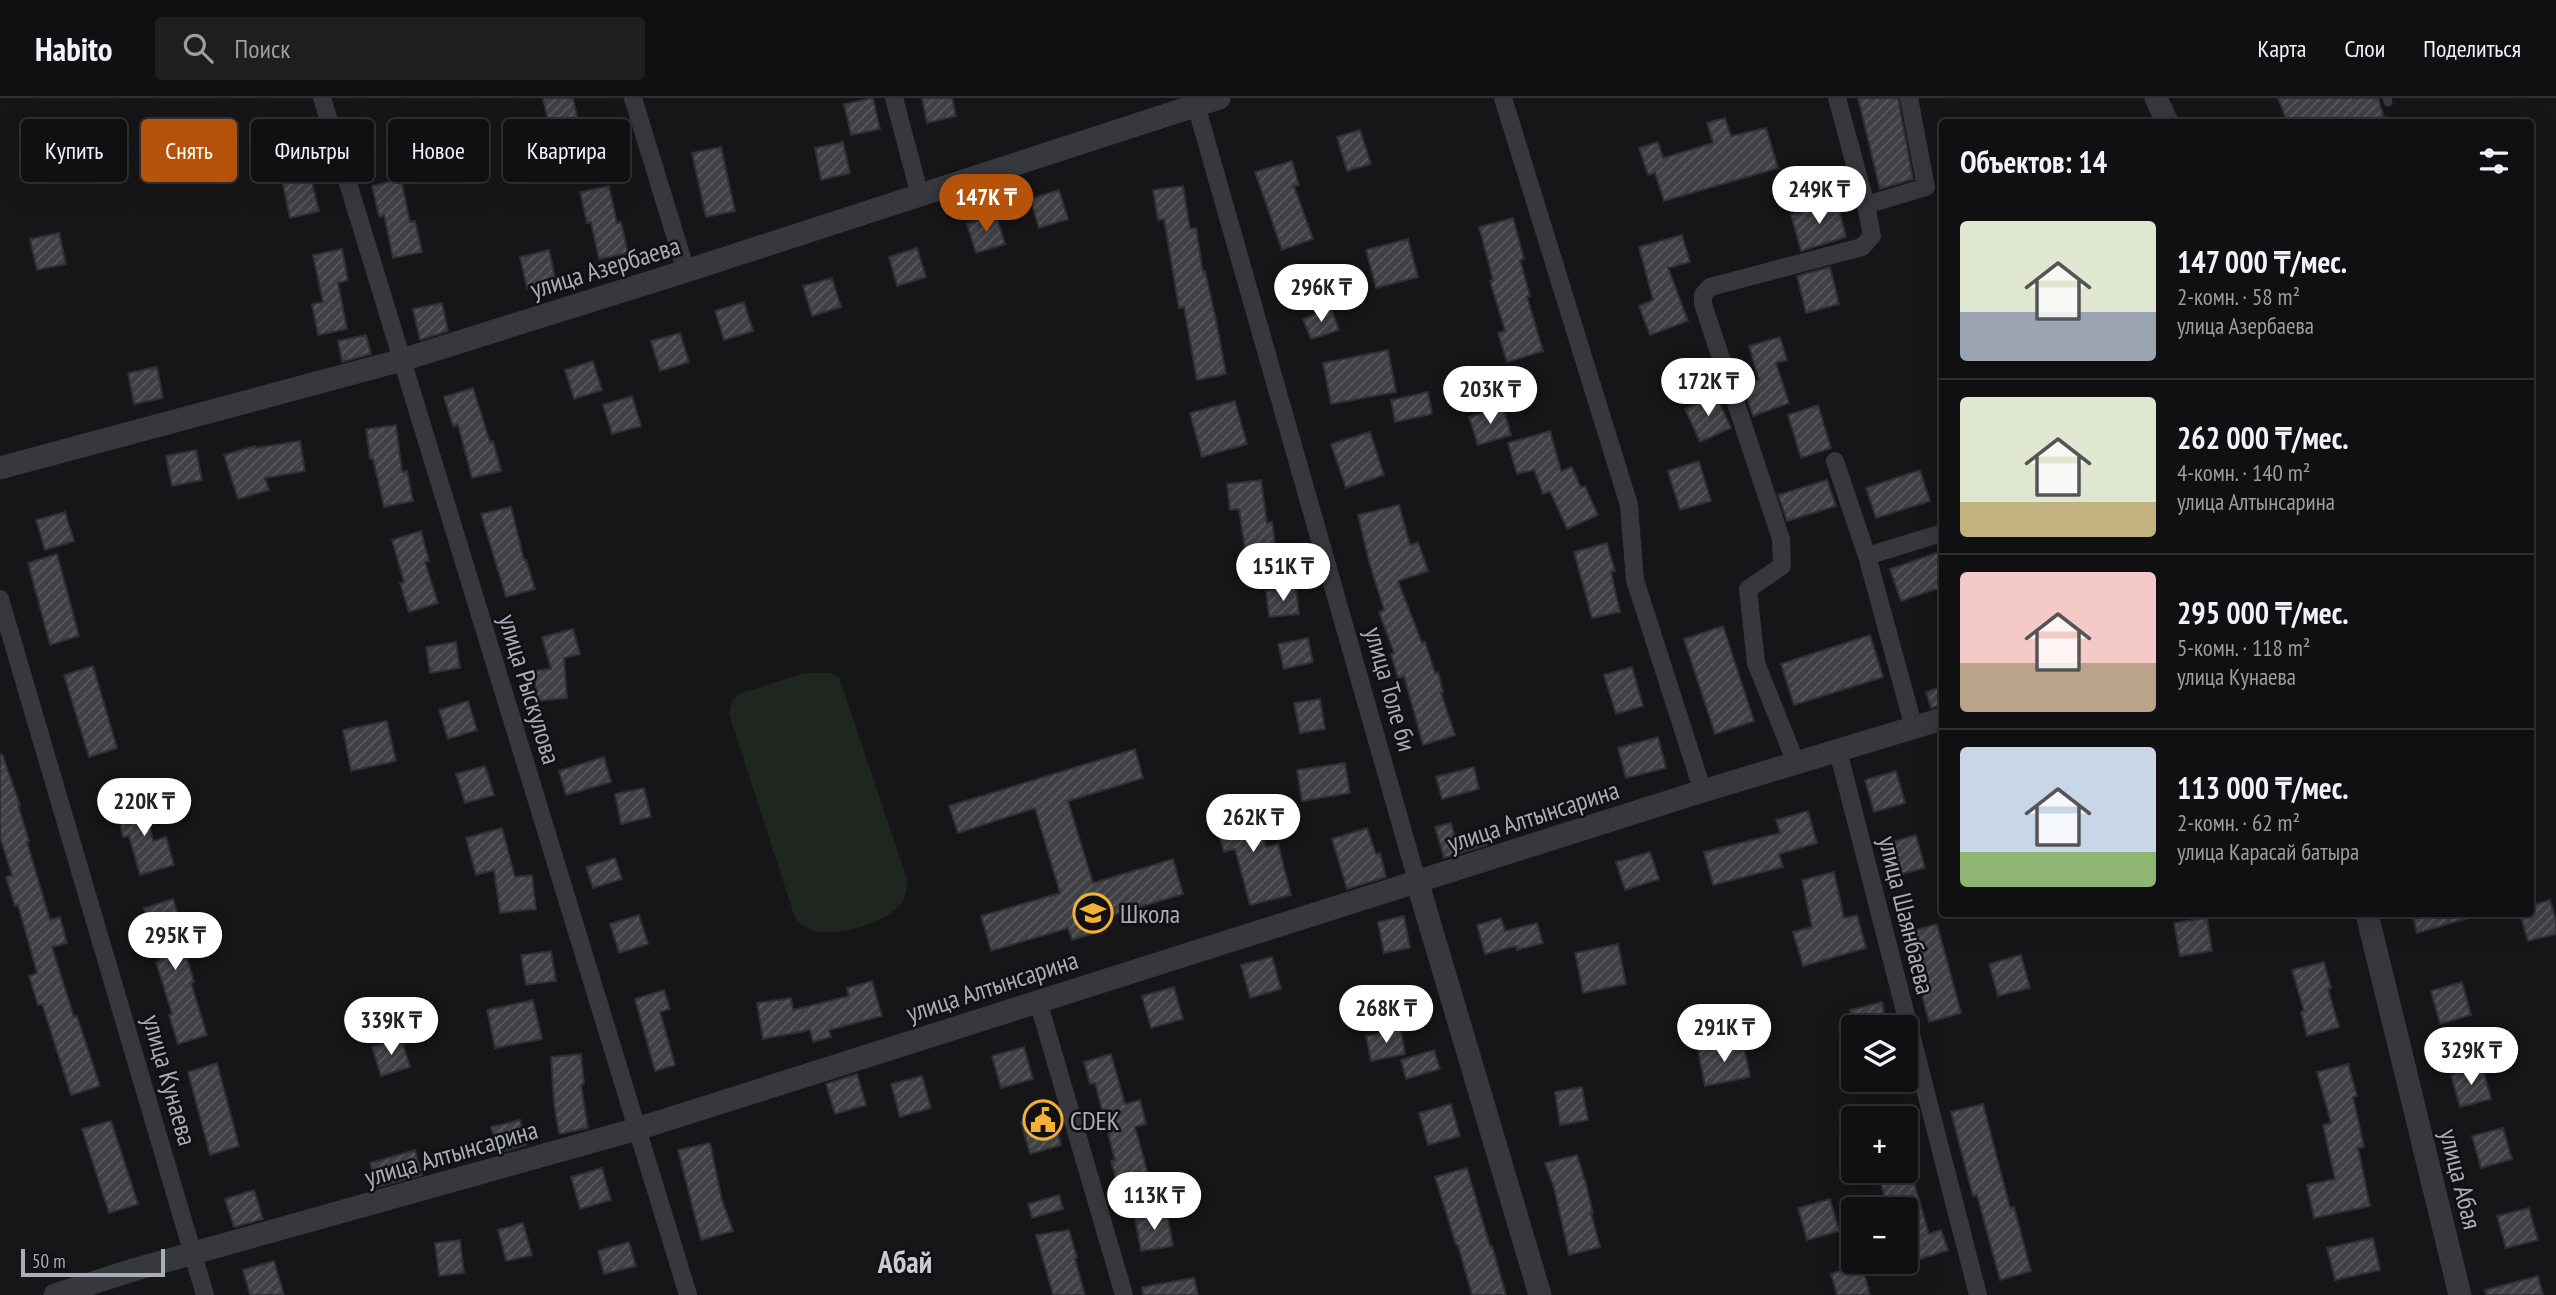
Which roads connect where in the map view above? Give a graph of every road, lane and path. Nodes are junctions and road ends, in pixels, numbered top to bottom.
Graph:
1 (322, 98) edge
2 (633, 98) edge
3 (894, 98) edge
4 (1219, 98) edge
5 (1503, 98) edge
6 (1837, 98) edge
7 (1909, 98) edge
8 (2157, 98) edge
9 (1195, 102) edge
10 (2166, 119) edge
11 (920, 196) junction
12 (1866, 205) junction
13 (686, 271) junction
14 (402, 360) junction
15 (1835, 461) dead end
16 (0, 468) edge
17 (1939, 534) edge
18 (1867, 556) junction
19 (0, 599) edge
20 (1939, 720) edge
21 (1914, 727) junction
22 (1838, 751) junction
23 (1796, 763) junction
24 (1703, 792) junction
25 (1417, 881) junction
26 (2368, 917) edge
27 (1038, 1001) junction
28 (638, 1129) junction
29 (194, 1255) junction
30 (55, 1295) edge
31 (205, 1295) edge
32 (688, 1295) edge
33 (1124, 1295) edge
34 (1540, 1295) edge
35 (1978, 1295) edge
36 (2460, 1295) edge

1 - 14 street, улица Рыскулова
2 - 13 street
3 - 11 street
4 - 9 street, улица Азербаева
5 - 24 street
6 - 12 street
7 - 12 street
8 - 10 street
9 - 11 street, улица Азербаева
9 - 25 street, улица Толе би
11 - 13 street, улица Азербаева
12 - 23 street
13 - 14 street, улица Азербаева
14 - 16 street, улица Азербаева
14 - 28 street, улица Рыскулова
15 - 18 street
17 - 18 street
18 - 21 street
19 - 29 street, улица Кунаева
20 - 21 street, улица Алтынсарина
21 - 22 street, улица Алтынсарина
22 - 23 street, улица Алтынсарина
22 - 35 street, улица Шаянбаева
23 - 24 street, улица Алтынсарина
24 - 25 street, улица Алтынсарина
25 - 27 street, улица Алтынсарина
25 - 34 street, улица Толе би
26 - 36 street, улица Абая
27 - 28 street, улица Алтынсарина
27 - 33 street
28 - 29 street, улица Алтынсарина
28 - 32 street, улица Рыскулова
29 - 30 street, улица Алтынсарина
29 - 31 street, улица Кунаева

